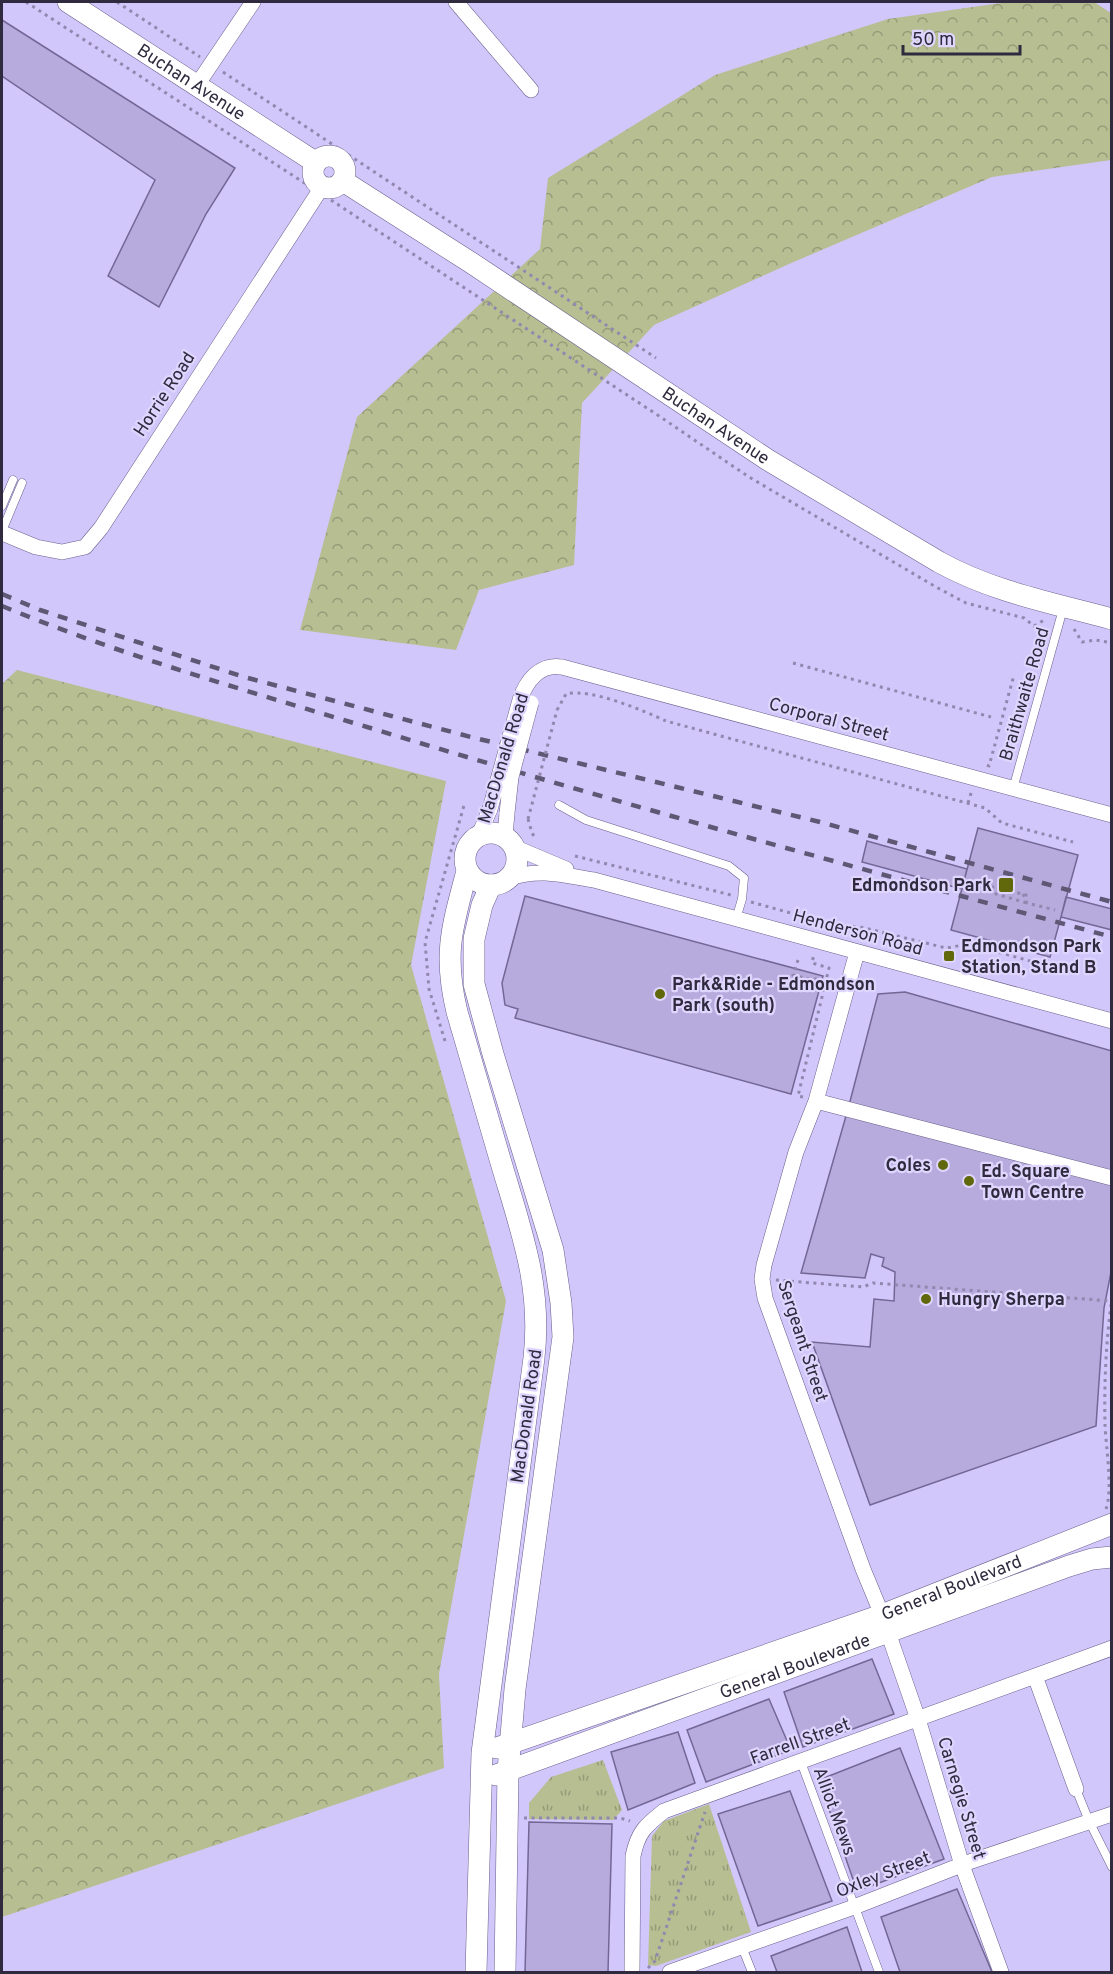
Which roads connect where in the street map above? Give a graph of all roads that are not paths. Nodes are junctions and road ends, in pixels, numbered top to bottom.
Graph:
1 (68, 2) edge
2 (253, 2) edge
3 (456, 2) edge
4 (197, 86) junction
5 (531, 90) dead end
6 (315, 162) junction
7 (343, 181) junction
8 (320, 189) junction
9 (13, 480) dead end
10 (22, 483) dead end
11 (2, 506) edge
12 (2, 532) edge
13 (1064, 606) junction
14 (1112, 619) edge
15 (538, 673) joint
16 (525, 702) junction
17 (1013, 789) junction
18 (559, 805) dead end
19 (1112, 815) edge
20 (478, 835) junction
21 (509, 842) junction
22 (467, 871) junction
23 (594, 880) junction
24 (500, 882) junction
25 (736, 919) junction
26 (857, 952) junction
27 (1112, 1021) edge
28 (816, 1101) junction
29 (1112, 1178) edge
30 (537, 1335) junction
31 (562, 1337) junction
32 (1110, 1515) edge
33 (1112, 1557) edge
34 (884, 1625) junction
35 (1112, 1648) edge
36 (1035, 1676) junction
37 (918, 1719) junction
38 (510, 1744) junction
39 (482, 1753) junction
40 (801, 1762) junction
41 (508, 1771) junction
42 (480, 1781) junction
43 (1076, 1789) joint
44 (1112, 1814) edge
45 (1089, 1821) junction
46 (962, 1865) junction
47 (1112, 1867) edge
48 (854, 1907) junction
49 (742, 1947) junction
50 (476, 1972) edge
51 (505, 1972) edge
52 (632, 1972) edge
53 (670, 1972) edge
54 (752, 1972) edge
55 (879, 1972) edge
56 (1001, 1972) edge

1 - 4 street, Buchan Avenue
2 - 4 street
3 - 5 street
4 - 6 street, Buchan Avenue
6 - 7 street
6 - 8 street
7 - 8 street
7 - 13 street, Buchan Avenue
8 - 12 street, Horrie Road
9 - 11 lane
10 - 12 lane
13 - 14 street, Buchan Avenue
13 - 17 lane, Braithwaite Road
15 - 16 street, MacDonald Road
15 - 17 street, Corporal Street
16 - 20 street, MacDonald Road, bridge
16 - 21 street, MacDonald Road, bridge
17 - 19 street, Corporal Street
18 - 25 lane
20 - 21 street
20 - 22 street
21 - 23 street, Henderson Road
21 - 24 street
22 - 24 street
22 - 30 street, MacDonald Road
23 - 24 street, Henderson Road
23 - 25 street, Henderson Road
24 - 31 street, MacDonald Road
25 - 26 street, Henderson Road
26 - 27 street, Henderson Road
26 - 28 street, Sergeant Street
28 - 29 street
28 - 34 street, Sergeant Street
30 - 31 street
30 - 39 street, MacDonald Road
31 - 38 street, MacDonald Road
32 - 34 street, General Boulevard
33 - 34 street, General Boulevarde
34 - 37 street, Carnegie Street
34 - 38 street, General Boulevard
34 - 41 street, General Boulevarde
35 - 36 street, Farrell Street
36 - 37 street, Farrell Street
36 - 43 street
37 - 40 street, Farrell Street
37 - 46 street, Carnegie Street
38 - 39 street, General Boulevard
38 - 41 street, MacDonald Road
39 - 42 street, MacDonald Road
40 - 48 lane, Alliot Mews
40 - 52 street, Farrell Street
41 - 42 street, General Boulevarde
41 - 51 street, MacDonald Road
42 - 50 street, MacDonald Road
43 - 45 lane
44 - 45 street, Oxley Street
45 - 46 street, Oxley Street
45 - 47 lane
46 - 48 street, Oxley Street
46 - 56 street, Carnegie Street
48 - 49 street, Oxley Street
48 - 55 lane, Alliot Mews
49 - 53 street, Oxley Street
49 - 54 lane

